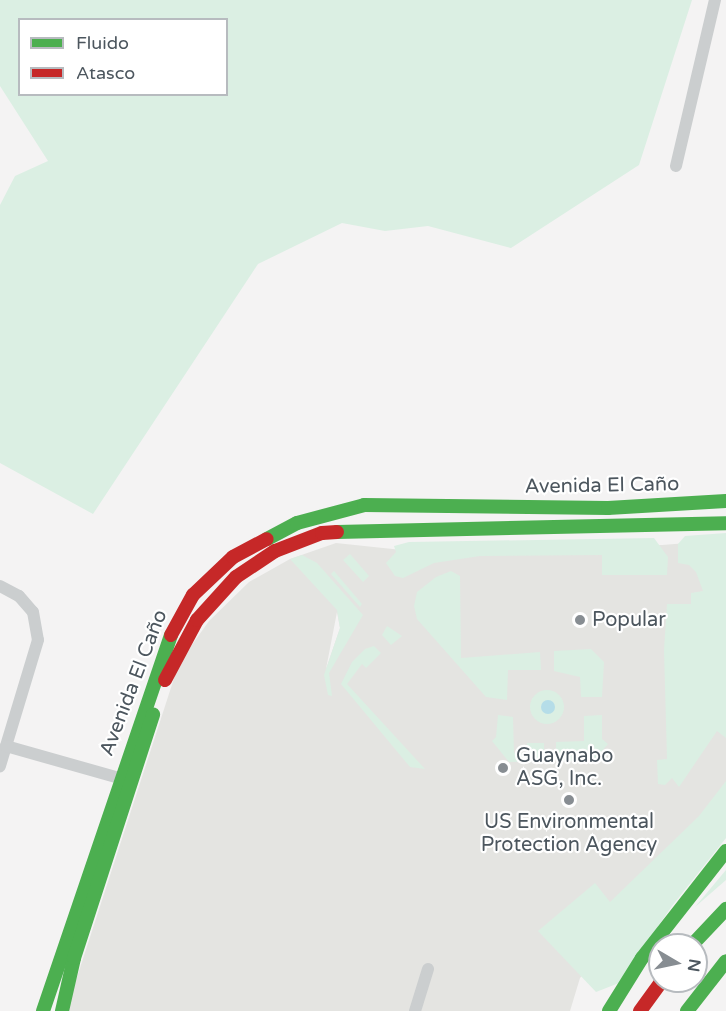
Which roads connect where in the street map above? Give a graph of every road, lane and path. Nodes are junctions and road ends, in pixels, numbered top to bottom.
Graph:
1 (715, 0) edge
2 (676, 166) dead end
3 (726, 501) edge
4 (726, 523) edge
5 (0, 586) edge
6 (6, 746) junction
7 (0, 766) edge
8 (124, 780) junction
9 (726, 850) edge
10 (726, 909) edge
11 (703, 933) edge
12 (726, 961) edge
13 (428, 969) dead end
14 (653, 993) edge
15 (43, 1011) edge
16 (62, 1011) edge
17 (415, 1011) edge
18 (609, 1011) edge
19 (640, 1011) edge
20 (687, 1011) edge

1 - 2 street
3 - 8 main road, Avenida El Caño
4 - 8 main road, Avenida El Caño
5 - 6 street
6 - 7 street
6 - 8 street
8 - 15 main road, Avenida El Caño
8 - 16 main road, Avenida El Caño
9 - 18 main road
10 - 11 main road
12 - 20 main road
13 - 17 street
14 - 19 main road

